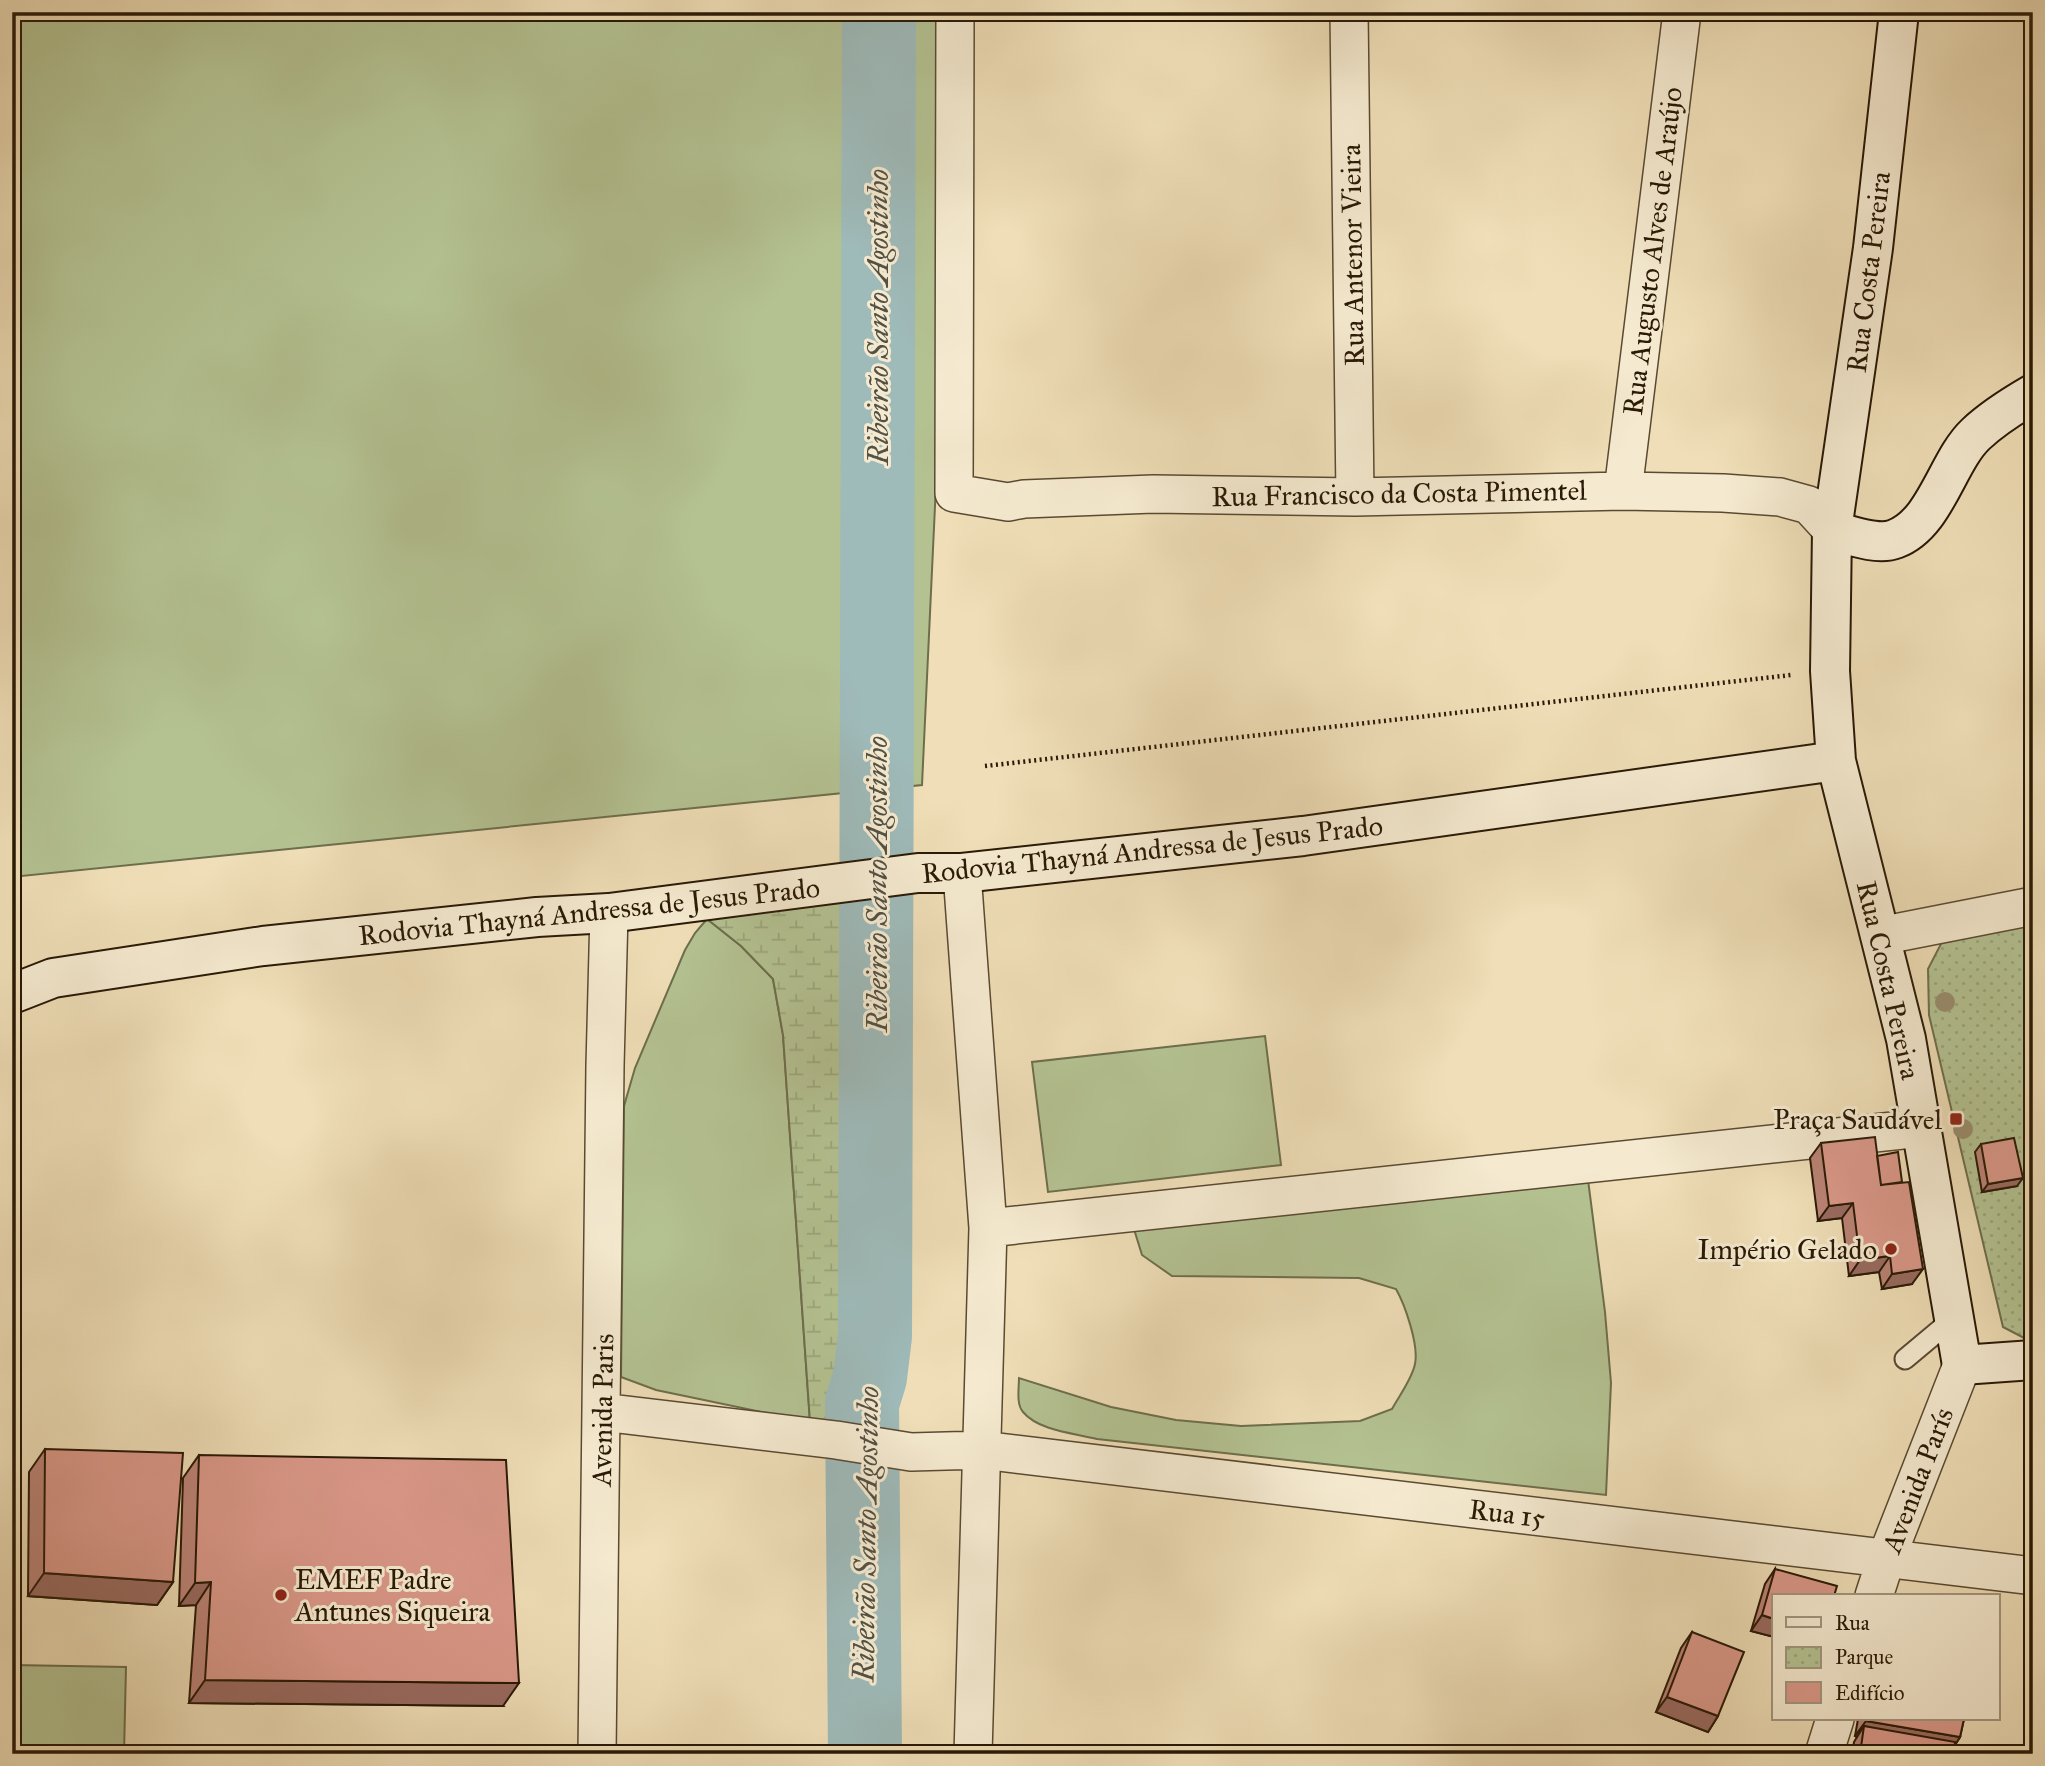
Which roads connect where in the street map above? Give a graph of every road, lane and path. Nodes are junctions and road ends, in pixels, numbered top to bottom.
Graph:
1 (955, 12) edge
2 (1349, 12) edge
3 (1682, 12) edge
4 (1899, 12) edge
5 (2033, 394) edge
6 (1623, 491) junction
7 (1354, 497) junction
8 (1832, 530) junction
9 (1830, 671) junction
10 (1836, 761) junction
11 (985, 766) dead end
12 (962, 873) junction
13 (2033, 906) edge
14 (609, 913) junction
15 (1880, 936) junction
16 (12, 994) edge
17 (1921, 1128) junction
18 (988, 1228) junction
19 (1954, 1318) junction
20 (1905, 1359) dead end
21 (2033, 1360) edge
22 (1962, 1365) junction
23 (602, 1412) junction
24 (982, 1450) junction
25 (1886, 1559) junction
26 (2033, 1576) edge
27 (1875, 1594) edge
28 (1835, 1720) edge
29 (597, 1754) edge
30 (973, 1754) edge
31 (1824, 1754) edge

1 - 7 street, Rua Francisco da Costa Pimentel
2 - 7 street, Rua Antenor Vieira
3 - 6 street, Rua Augusto Alves de Araújo
4 - 8 street, Rua Costa Pereira
5 - 8 street
6 - 7 street, Rua Francisco da Costa Pimentel
6 - 8 street, Rua Francisco da Costa Pimentel
8 - 9 street, Rua Costa Pereira
9 - 10 street, Rua Costa Pereira
9 - 11 path
10 - 12 street, Rodovia Thayná Andressa de Jesus Prado
10 - 15 street, Rua Costa Pereira
12 - 14 street, Rodovia Thayná Andressa de Jesus Prado
12 - 18 street
13 - 15 street
14 - 16 street, Rodovia Thayná Andressa de Jesus Prado
14 - 23 street, Avenida Paris
15 - 17 street, Rua Costa Pereira
17 - 18 street
17 - 19 street, Rua Costa Pereira
18 - 24 street
19 - 20 lane
19 - 22 street, Rua Costa Pereira
21 - 22 street
22 - 25 street, Avenida París
23 - 24 street, Rua 15
23 - 29 street, Avenida Paris
24 - 25 street, Rua 15
24 - 30 street
25 - 26 street, Rua 15
25 - 27 street, Avenida París
28 - 31 street

